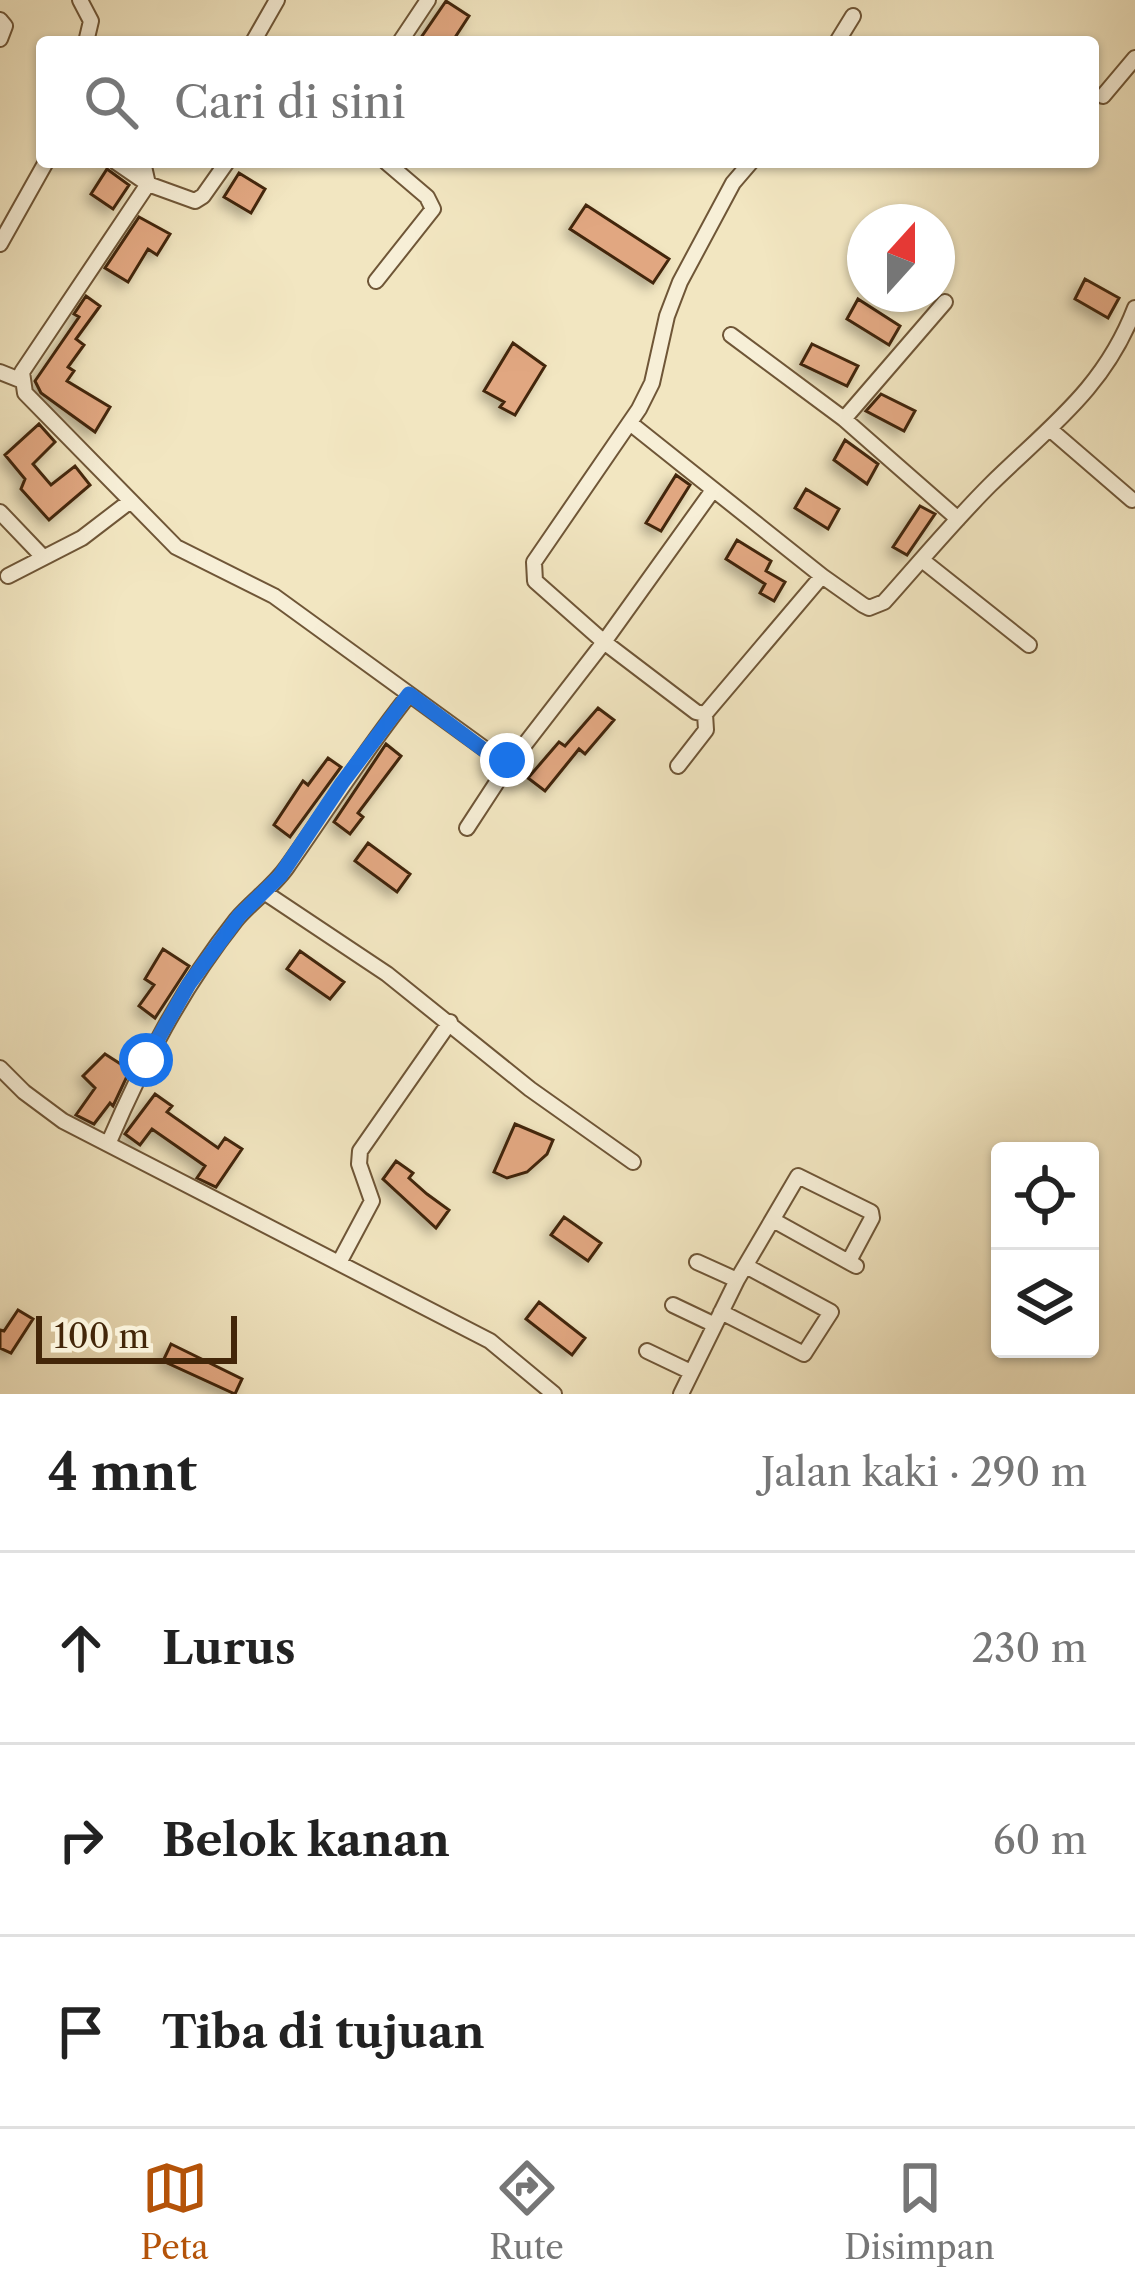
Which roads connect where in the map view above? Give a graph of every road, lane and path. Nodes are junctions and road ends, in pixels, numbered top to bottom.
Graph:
1 (80, 0) edge
2 (277, 0) edge
3 (428, 0) edge
4 (853, 16) dead end
5 (0, 20) edge
6 (87, 36) edge
7 (256, 36) edge
8 (404, 36) edge
9 (841, 36) edge
10 (0, 39) edge
11 (1135, 58) edge
12 (1103, 96) dead end
13 (43, 168) edge
14 (125, 168) edge
15 (144, 168) edge
16 (223, 168) edge
17 (393, 168) edge
18 (746, 168) edge
19 (148, 184) junction
20 (0, 244) edge
21 (376, 281) dead end
22 (1135, 308) edge
23 (936, 312) edge
24 (731, 335) dead end
25 (0, 371) edge
26 (20, 380) junction
27 (844, 419) junction
28 (630, 423) junction
29 (1052, 431) junction
30 (713, 490) junction
31 (1132, 500) dead end
32 (134, 507) junction
33 (2, 517) edge
34 (958, 519) junction
35 (43, 557) junction
36 (922, 560) junction
37 (8, 576) dead end
38 (822, 576) junction
39 (604, 642) junction
40 (1028, 645) dead end
41 (409, 694) junction
42 (705, 714) junction
43 (514, 756) junction
44 (678, 766) dead end
45 (467, 828) dead end
46 (264, 892) junction
47 (450, 1022) junction
48 (0, 1068) edge
49 (109, 1142) junction
50 (633, 1162) dead end
51 (772, 1220) junction
52 (340, 1261) junction
53 (697, 1262) dead end
54 (746, 1266) junction
55 (737, 1280) junction
56 (674, 1304) dead end
57 (718, 1318) junction
58 (646, 1352) dead end
59 (691, 1372) junction
60 (554, 1394) edge
61 (681, 1394) edge

1 - 6 street
2 - 7 street
3 - 8 street
4 - 9 street
5 - 10 street
11 - 12 street
13 - 20 street
14 - 19 street
15 - 19 street
16 - 19 street
17 - 21 street
18 - 28 street
19 - 26 street
22 - 29 street
23 - 27 street
24 - 27 street
25 - 26 street
26 - 32 street
27 - 34 street
28 - 30 street
28 - 39 street
29 - 31 street
29 - 34 street
30 - 38 street
30 - 39 street
32 - 35 street
32 - 41 street
33 - 35 street
34 - 36 street
35 - 37 street
36 - 38 street
36 - 40 street
38 - 42 street
39 - 42 street
39 - 43 street
41 - 43 street
41 - 46 street
42 - 44 street
43 - 45 street
46 - 47 street
46 - 49 street
47 - 50 street
47 - 52 street
48 - 49 street
49 - 52 street
51 - 51 street
51 - 54 street
52 - 60 street
53 - 55 street
54 - 55 street
54 - 57 street
55 - 57 street
56 - 57 street
57 - 59 street
58 - 59 street
59 - 61 street

